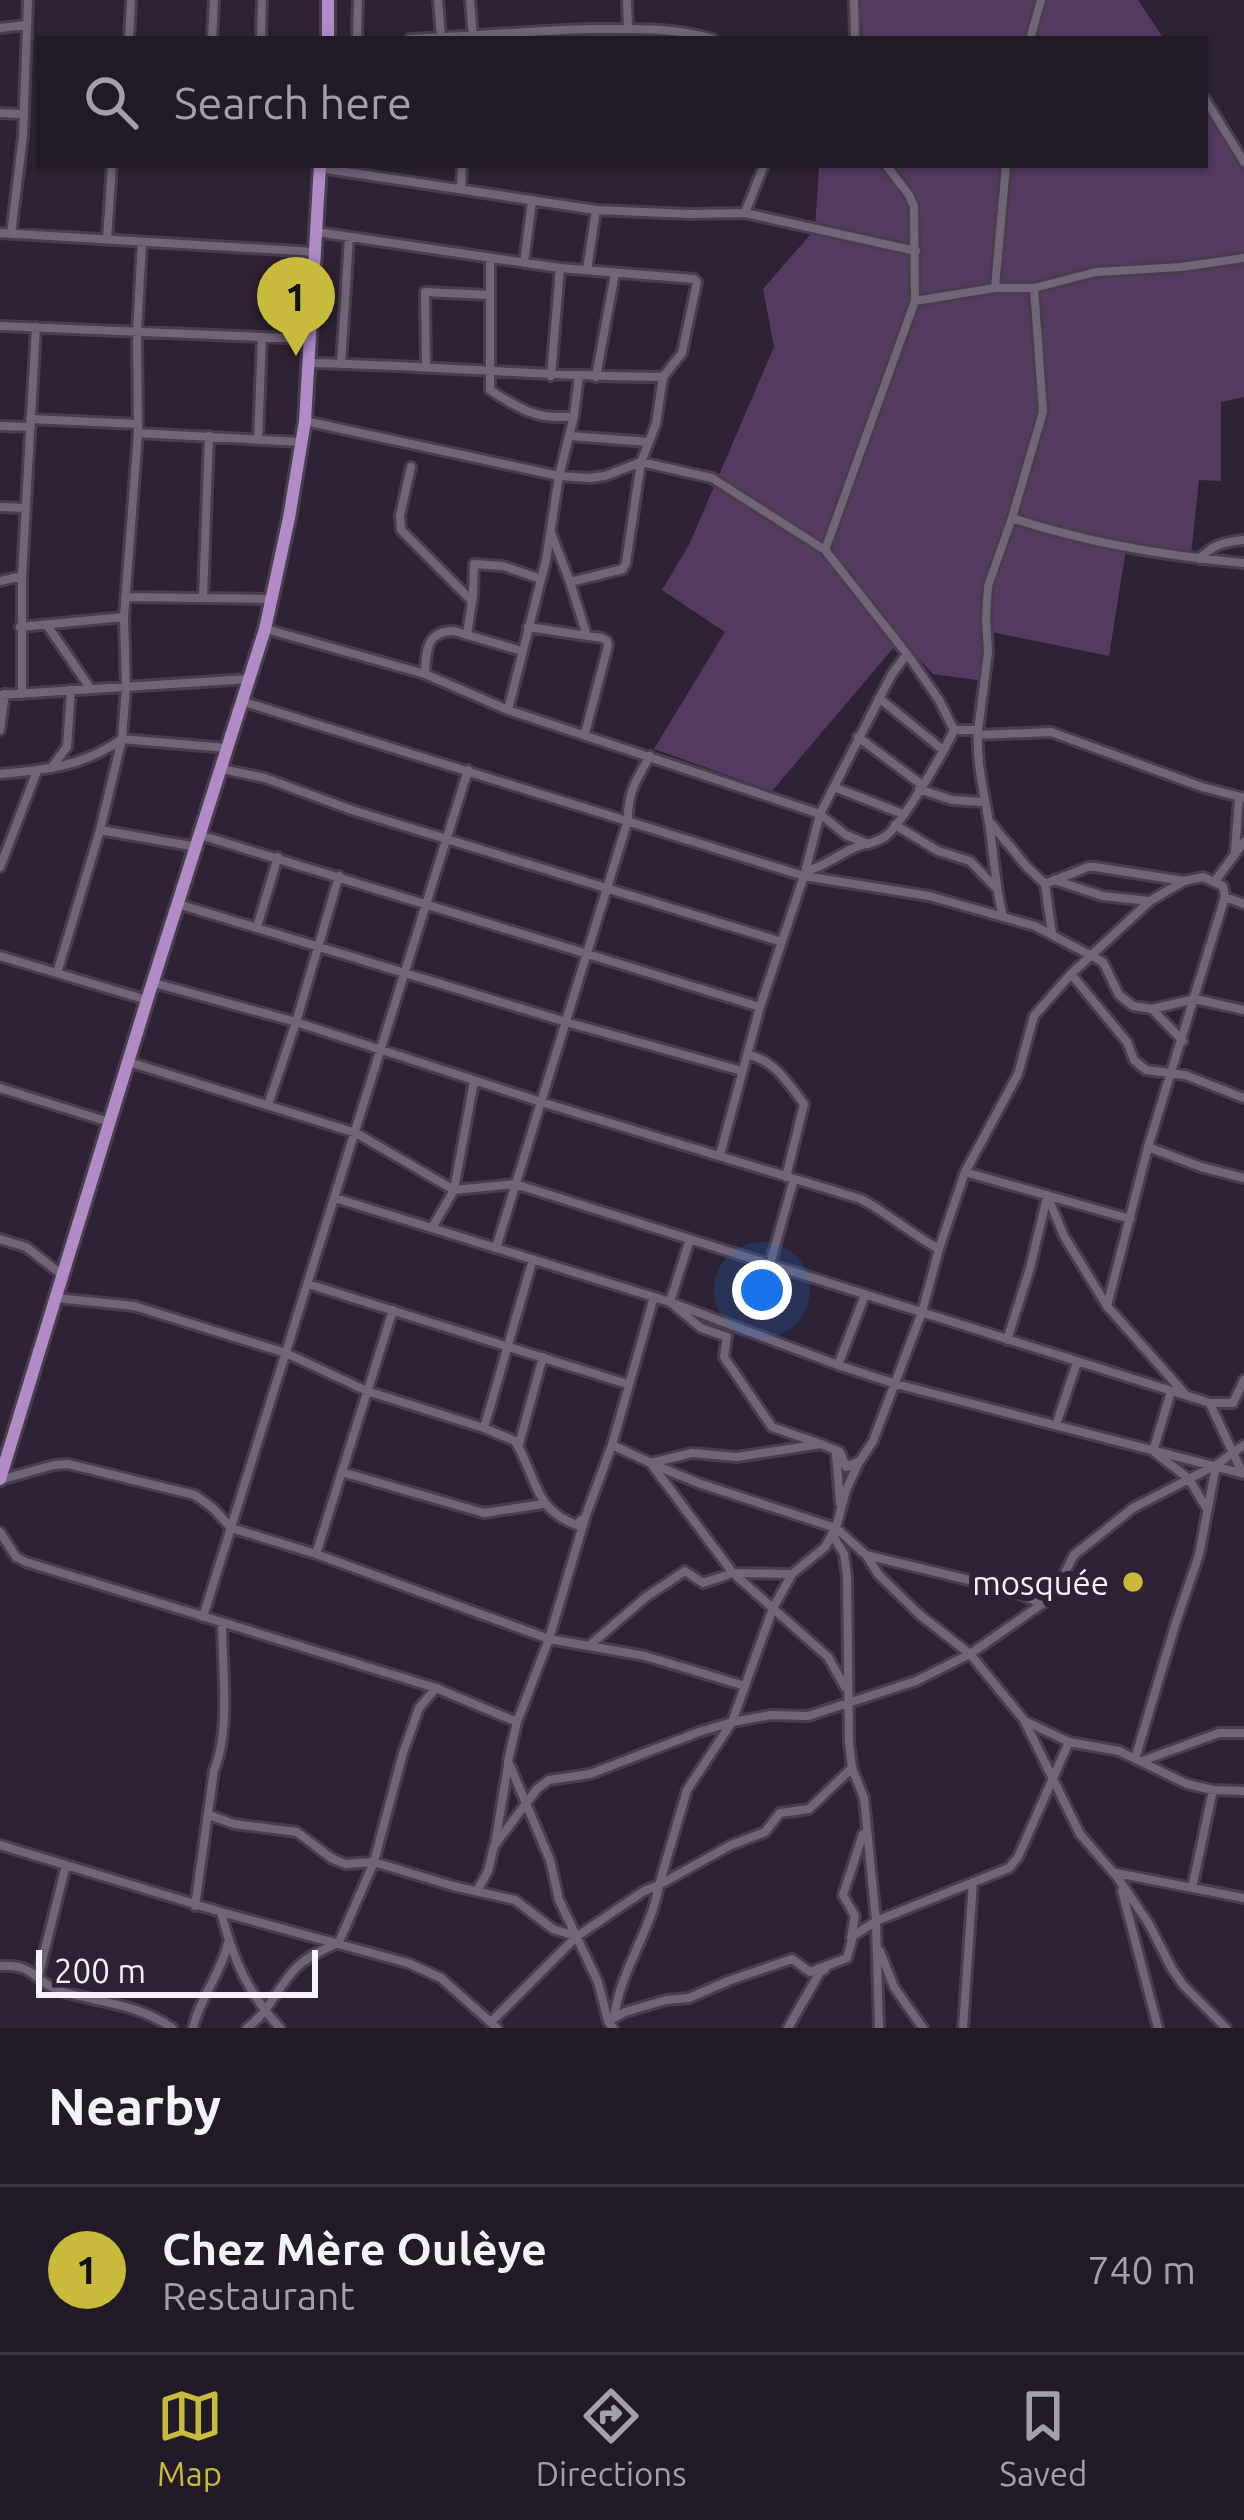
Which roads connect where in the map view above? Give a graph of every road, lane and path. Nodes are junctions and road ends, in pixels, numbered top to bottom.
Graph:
1 (28, 0) edge
2 (130, 0) edge
3 (214, 0) edge
4 (262, 0) edge
5 (328, 0) edge
6 (358, 0) edge
7 (438, 0) edge
8 (470, 0) edge
9 (854, 0) edge
10 (1042, 0) edge
11 (629, 1) edge
12 (27, 25) junction
13 (0, 28) edge
14 (628, 29) junction
15 (129, 36) edge
16 (212, 36) edge
17 (261, 36) edge
18 (328, 36) edge
19 (357, 36) edge
20 (441, 36) edge
21 (473, 36) edge
22 (492, 36) edge
23 (703, 36) edge
24 (855, 36) edge
25 (1031, 36) edge
26 (25, 67) junction
27 (36, 67) edge
28 (1208, 104) edge
29 (0, 113) edge
30 (23, 114) junction
31 (22, 136) junction
32 (36, 137) edge
33 (1244, 162) edge
34 (112, 168) edge
35 (320, 168) edge
36 (462, 168) edge
37 (763, 168) edge
38 (888, 168) edge
39 (1006, 168) edge
40 (352, 169) edge
41 (460, 190) junction
42 (532, 201) junction
43 (596, 209) junction
44 (745, 213) junction
45 (316, 232) junction
46 (5, 234) edge
47 (350, 238) junction
48 (107, 239) junction
49 (142, 242) junction
50 (916, 251) junction
51 (316, 252) junction
52 (490, 258) junction
53 (1244, 258) edge
54 (524, 263) junction
55 (560, 268) junction
56 (587, 270) junction
57 (615, 273) junction
58 (995, 288) junction
59 (1034, 288) junction
60 (489, 296) junction
61 (915, 301) junction
62 (0, 326) edge
63 (36, 327) junction
64 (137, 332) junction
65 (262, 337) junction
66 (311, 339) junction
67 (310, 363) junction
68 (341, 364) junction
69 (425, 366) junction
70 (488, 372) junction
71 (551, 376) junction
72 (579, 376) junction
73 (596, 377) junction
74 (663, 377) junction
75 (574, 416) junction
76 (305, 421) junction
77 (31, 423) junction
78 (0, 426) edge
79 (138, 429) junction
80 (209, 436) junction
81 (570, 436) junction
82 (258, 439) junction
83 (302, 442) junction
84 (648, 442) junction
85 (641, 462) junction
86 (411, 466) dead end
87 (559, 476) junction
88 (0, 507) edge
89 (26, 508) junction
90 (1012, 518) junction
91 (550, 532) junction
92 (1244, 540) edge
93 (825, 550) junction
94 (1199, 559) junction
95 (1244, 563) edge
96 (22, 576) junction
97 (541, 579) junction
98 (0, 581) edge
99 (570, 582) junction
100 (126, 597) junction
101 (203, 598) junction
102 (272, 599) junction
103 (472, 602) junction
104 (124, 617) junction
105 (47, 625) junction
106 (20, 627) junction
107 (528, 628) junction
108 (265, 629) junction
109 (467, 635) junction
110 (587, 636) junction
111 (522, 651) junction
112 (908, 654) junction
113 (425, 674) junction
114 (249, 678) junction
115 (126, 687) junction
116 (91, 689) junction
117 (71, 691) junction
118 (22, 694) junction
119 (3, 695) edge
120 (879, 698) junction
121 (241, 701) junction
122 (508, 710) junction
123 (0, 730) edge
124 (953, 730) junction
125 (585, 733) junction
126 (978, 733) junction
127 (858, 736) junction
128 (122, 739) junction
129 (227, 748) junction
130 (943, 750) junction
131 (650, 756) junction
132 (221, 769) junction
133 (50, 770) junction
134 (468, 770) junction
135 (37, 771) junction
136 (0, 774) edge
137 (834, 787) junction
138 (921, 787) junction
139 (1241, 798) edge
140 (984, 802) junction
141 (820, 814) junction
142 (903, 814) junction
143 (628, 820) junction
144 (989, 820) junction
145 (895, 825) junction
146 (100, 830) junction
147 (445, 838) junction
148 (199, 841) junction
149 (1244, 842) edge
150 (868, 844) junction
151 (1235, 852) junction
152 (278, 857) junction
153 (0, 867) edge
154 (805, 874) junction
155 (339, 877) junction
156 (1184, 881) junction
157 (1215, 881) junction
158 (1049, 882) junction
159 (608, 887) junction
160 (996, 888) junction
161 (1226, 897) junction
162 (1150, 902) junction
163 (178, 904) junction
164 (428, 904) junction
165 (1244, 904) edge
166 (1003, 917) junction
167 (257, 927) junction
168 (1052, 936) junction
169 (782, 942) junction
170 (319, 946) junction
171 (587, 953) junction
172 (1091, 955) junction
173 (0, 956) edge
174 (406, 973) junction
175 (57, 974) junction
176 (1071, 974) junction
177 (153, 982) junction
178 (1195, 999) junction
179 (147, 1000) junction
180 (760, 1007) junction
181 (1152, 1009) junction
182 (1244, 1010) edge
183 (296, 1022) junction
184 (566, 1022) junction
185 (1181, 1044) junction
186 (380, 1050) junction
187 (746, 1054) junction
188 (128, 1061) junction
189 (742, 1071) junction
190 (1172, 1071) junction
191 (1185, 1075) junction
192 (474, 1081) junction
193 (3, 1089) edge
194 (1244, 1098) edge
195 (541, 1102) junction
196 (268, 1105) junction
197 (0, 1106) edge
198 (110, 1123) junction
199 (356, 1133) junction
200 (1148, 1147) junction
201 (720, 1155) junction
202 (965, 1172) junction
203 (790, 1178) junction
204 (1244, 1178) edge
205 (515, 1184) junction
206 (454, 1190) junction
207 (1047, 1195) junction
208 (335, 1198) junction
209 (1130, 1219) junction
210 (432, 1228) junction
211 (0, 1239) edge
212 (690, 1239) junction
213 (496, 1248) junction
214 (939, 1249) junction
215 (532, 1259) junction
216 (770, 1264) junction
217 (63, 1275) junction
218 (308, 1284) junction
219 (865, 1295) junction
220 (654, 1297) junction
221 (56, 1298) junction
222 (670, 1302) junction
223 (1106, 1306) junction
224 (393, 1310) junction
225 (922, 1312) junction
226 (1007, 1340) junction
227 (508, 1346) junction
228 (286, 1353) junction
229 (543, 1358) junction
230 (1077, 1362) junction
231 (838, 1365) junction
232 (1244, 1380) edge
233 (627, 1384) junction
234 (896, 1384) junction
235 (367, 1391) junction
236 (1171, 1392) junction
237 (1186, 1395) junction
238 (1210, 1402) junction
239 (1226, 1405) junction
240 (1219, 1422) junction
241 (1056, 1426) junction
242 (484, 1428) junction
243 (612, 1444) junction
244 (821, 1444) junction
245 (1244, 1444) edge
246 (519, 1446) junction
247 (1153, 1451) junction
248 (1233, 1453) junction
249 (860, 1461) junction
250 (651, 1463) junction
251 (1216, 1465) junction
252 (342, 1472) junction
253 (1243, 1473) edge
254 (0, 1479) edge
255 (1189, 1479) junction
256 (543, 1504) junction
257 (840, 1510) junction
258 (1207, 1510) junction
259 (586, 1515) junction
260 (231, 1528) junction
261 (834, 1531) junction
262 (0, 1532) edge
263 (316, 1554) junction
264 (866, 1555) junction
265 (733, 1573) junction
266 (792, 1574) junction
267 (1042, 1604) junction
268 (773, 1608) junction
269 (203, 1617) junction
270 (223, 1623) junction
271 (548, 1639) junction
272 (589, 1646) junction
273 (970, 1654) junction
274 (745, 1686) junction
275 (436, 1688) junction
276 (848, 1692) junction
277 (849, 1706) junction
278 (1024, 1720) junction
279 (518, 1722) junction
280 (731, 1722) junction
281 (1244, 1733) edge
282 (1069, 1742) junction
283 (1138, 1760) junction
284 (508, 1761) junction
285 (852, 1768) junction
286 (1053, 1781) junction
287 (1213, 1790) junction
288 (1244, 1791) edge
289 (527, 1805) junction
290 (208, 1816) junction
291 (865, 1827) junction
292 (0, 1844) edge
293 (494, 1846) junction
294 (374, 1862) junction
295 (66, 1865) junction
296 (1115, 1875) junction
297 (973, 1882) junction
298 (659, 1886) junction
299 (1192, 1888) junction
300 (477, 1891) junction
301 (1244, 1898) edge
302 (195, 1906) junction
303 (220, 1912) junction
304 (876, 1921) junction
305 (576, 1937) junction
306 (228, 1942) junction
307 (339, 1942) junction
308 (876, 1942) junction
309 (847, 1958) junction
310 (0, 1966) edge
311 (38, 1976) junction
312 (266, 2013) junction
313 (612, 2022) edge
314 (494, 2025) edge
315 (172, 2028) edge
316 (193, 2028) edge
317 (247, 2028) edge
318 (280, 2028) edge
319 (788, 2028) edge
320 (879, 2028) edge
321 (923, 2028) edge
322 (963, 2028) edge
323 (1158, 2028) edge
324 (1226, 2028) edge

1 - 12 street
2 - 15 street
3 - 16 street
4 - 17 street
5 - 18 main road
6 - 19 street
7 - 20 street
8 - 21 street
9 - 24 street
10 - 25 street
11 - 14 street
12 - 13 street
12 - 26 street
14 - 22 street
14 - 23 street
26 - 27 street
26 - 30 street
28 - 33 street
29 - 30 street
30 - 31 street
31 - 32 street
31 - 46 street
34 - 48 street
35 - 45 main road
36 - 41 street
37 - 44 street
38 - 50 street
39 - 58 street
40 - 41 street
41 - 42 street
42 - 43 street
42 - 54 street
43 - 44 street
43 - 56 street
44 - 50 street
45 - 47 street
45 - 51 main road
46 - 48 street
47 - 52 street
47 - 68 street
48 - 49 street
49 - 51 street
49 - 64 street
50 - 61 street
51 - 66 main road
52 - 54 street
52 - 60 street
53 - 59 street
54 - 55 street
55 - 56 street
55 - 71 street
56 - 57 street
57 - 73 street
57 - 74 street
58 - 59 street
58 - 61 street
59 - 90 street
60 - 69 street
60 - 70 street
61 - 93 street
62 - 63 street
63 - 64 street
63 - 77 street
64 - 65 street
64 - 79 street
65 - 66 street
65 - 82 street
66 - 67 main road
67 - 68 street
67 - 76 main road
68 - 69 street
69 - 70 street
70 - 71 street
70 - 75 street
71 - 72 street
72 - 73 street
72 - 75 street
73 - 74 street
74 - 84 street
75 - 81 street
76 - 83 main road
76 - 87 street
77 - 78 street
77 - 79 street
77 - 89 street
79 - 80 street
79 - 100 street
80 - 82 street
80 - 101 street
81 - 84 street
81 - 87 street
82 - 83 street
83 - 102 main road
84 - 85 street
85 - 87 street
85 - 93 street
85 - 99 street
86 - 103 street
87 - 91 street
88 - 89 street
89 - 96 street
90 - 94 street
90 - 126 street
91 - 97 street
91 - 99 street
92 - 94 street
93 - 112 street
94 - 95 street
96 - 98 street
96 - 106 street
97 - 103 street
97 - 107 street
99 - 110 street
100 - 101 street
100 - 104 street
101 - 102 street
102 - 108 main road
103 - 109 street
104 - 105 street
104 - 115 street
105 - 106 street
105 - 116 street
106 - 118 street
107 - 110 street
107 - 111 street
108 - 113 street
108 - 114 main road
109 - 111 street
109 - 113 street
110 - 125 street
111 - 122 street
112 - 120 street
112 - 124 street
113 - 122 street
114 - 115 street
114 - 121 main road
115 - 116 street
115 - 128 street
116 - 117 street
117 - 118 street
117 - 133 street
118 - 119 street
119 - 123 street
120 - 127 street
120 - 130 street
121 - 129 main road
121 - 134 street
122 - 125 street
124 - 126 street
124 - 130 street
125 - 131 street
126 - 139 street
126 - 140 street
127 - 137 street
127 - 138 street
128 - 129 street
128 - 133 street
128 - 146 street
129 - 132 main road
130 - 138 street
131 - 141 street
131 - 143 street
132 - 147 street
132 - 148 main road
133 - 135 street
134 - 143 street
134 - 147 street
135 - 136 street
135 - 153 street
137 - 141 street
137 - 142 street
138 - 140 street
138 - 142 street
139 - 151 street
140 - 144 street
141 - 150 street
141 - 154 street
142 - 145 street
143 - 154 street
143 - 159 street
144 - 158 street
144 - 160 street
145 - 150 street
145 - 160 street
146 - 148 street
146 - 175 street
147 - 159 street
147 - 164 street
148 - 152 street
148 - 163 main road
149 - 151 street
150 - 154 street
151 - 157 street
152 - 155 street
152 - 167 street
154 - 166 street
154 - 169 street
155 - 164 street
155 - 170 street
156 - 157 street
156 - 158 street
156 - 162 street
157 - 161 street
158 - 162 street
158 - 168 street
159 - 169 street
159 - 171 street
160 - 166 street
161 - 165 street
161 - 178 street
162 - 172 street
163 - 167 street
163 - 177 main road
164 - 171 street
164 - 174 street
166 - 168 street
167 - 170 street
168 - 172 street
169 - 180 street
170 - 174 street
170 - 183 street
171 - 180 street
171 - 184 street
172 - 176 street
172 - 181 street
173 - 175 street
174 - 184 street
174 - 186 street
175 - 179 street
176 - 190 street
176 - 202 street
177 - 179 main road
177 - 183 street
178 - 181 street
178 - 182 street
178 - 185 street
179 - 188 main road
180 - 187 street
181 - 185 street
183 - 186 street
183 - 196 street
184 - 189 street
184 - 195 street
185 - 190 street
185 - 191 street
186 - 192 street
186 - 199 street
187 - 189 street
187 - 203 street
188 - 196 street
188 - 198 main road
189 - 201 street
190 - 191 street
190 - 200 street
191 - 194 street
192 - 195 street
192 - 206 street
193 - 197 street
193 - 198 street
195 - 201 street
195 - 205 street
196 - 199 street
198 - 217 main road
199 - 206 street
199 - 208 street
200 - 204 street
200 - 209 street
201 - 203 street
202 - 207 street
202 - 214 street
203 - 214 street
203 - 216 street
205 - 206 street
205 - 212 street
205 - 213 street
206 - 210 street
207 - 209 street
207 - 223 street
207 - 226 street
208 - 210 street
208 - 218 street
209 - 223 street
210 - 213 street
211 - 217 street
212 - 216 street
212 - 222 street
213 - 215 street
214 - 225 street
215 - 220 street
215 - 227 street
216 - 219 street
217 - 221 main road
218 - 224 street
218 - 228 street
219 - 225 street
219 - 231 street
220 - 222 street
220 - 233 street
221 - 228 street
221 - 254 main road
222 - 231 street
222 - 244 street
223 - 237 street
224 - 227 street
224 - 235 street
225 - 226 street
225 - 234 street
226 - 230 street
227 - 229 street
227 - 242 street
228 - 235 street
228 - 260 street
229 - 233 street
229 - 246 street
230 - 236 street
230 - 241 street
231 - 234 street
232 - 239 street
233 - 243 street
234 - 241 street
234 - 249 street
235 - 242 street
235 - 252 street
236 - 237 street
236 - 247 street
237 - 238 street
238 - 239 street
238 - 240 street
239 - 240 street
240 - 248 street
241 - 247 street
242 - 246 street
243 - 250 street
243 - 259 street
244 - 249 street
244 - 250 street
244 - 257 street
245 - 248 street
246 - 256 street
247 - 251 street
247 - 255 street
248 - 251 street
248 - 253 street
249 - 257 street
250 - 261 street
250 - 265 street
251 - 253 street
251 - 255 street
251 - 258 street
252 - 256 street
252 - 263 street
254 - 260 street
255 - 258 street
255 - 267 street
256 - 259 street
257 - 261 street
258 - 283 street
259 - 271 street
260 - 263 street
260 - 269 street
261 - 264 street
261 - 266 street
261 - 276 street
262 - 269 street
263 - 271 street
264 - 267 street
264 - 273 street
265 - 266 street
265 - 268 street
265 - 272 street
266 - 268 street
267 - 273 street
268 - 274 street
268 - 276 street
269 - 270 street
270 - 275 street
270 - 290 street
271 - 272 street
271 - 279 street
272 - 274 street
273 - 277 street
273 - 278 street
274 - 280 street
275 - 279 street
275 - 294 street
276 - 277 street
277 - 280 street
277 - 285 street
278 - 282 street
278 - 286 street
279 - 284 street
280 - 289 street
280 - 298 street
281 - 283 street
282 - 283 street
282 - 286 street
283 - 287 street
284 - 289 street
284 - 293 street
285 - 291 street
285 - 298 street
286 - 296 street
286 - 297 street
287 - 288 street
287 - 299 street
289 - 293 street
289 - 305 street
290 - 294 street
290 - 302 street
291 - 304 street
291 - 309 street
292 - 295 street
293 - 300 street
294 - 300 street
294 - 307 street
295 - 302 street
295 - 311 street
296 - 299 street
296 - 323 street
296 - 324 street
297 - 304 street
297 - 322 street
298 - 305 street
298 - 313 street
299 - 301 street
300 - 305 street
302 - 303 street
303 - 306 street
303 - 307 street
304 - 308 street
304 - 309 street
305 - 313 street
305 - 314 street
306 - 312 street
306 - 316 street
307 - 312 street
307 - 314 street
308 - 320 street
308 - 321 street
309 - 313 street
309 - 319 street
310 - 311 street
311 - 315 street
312 - 317 street
312 - 318 street

